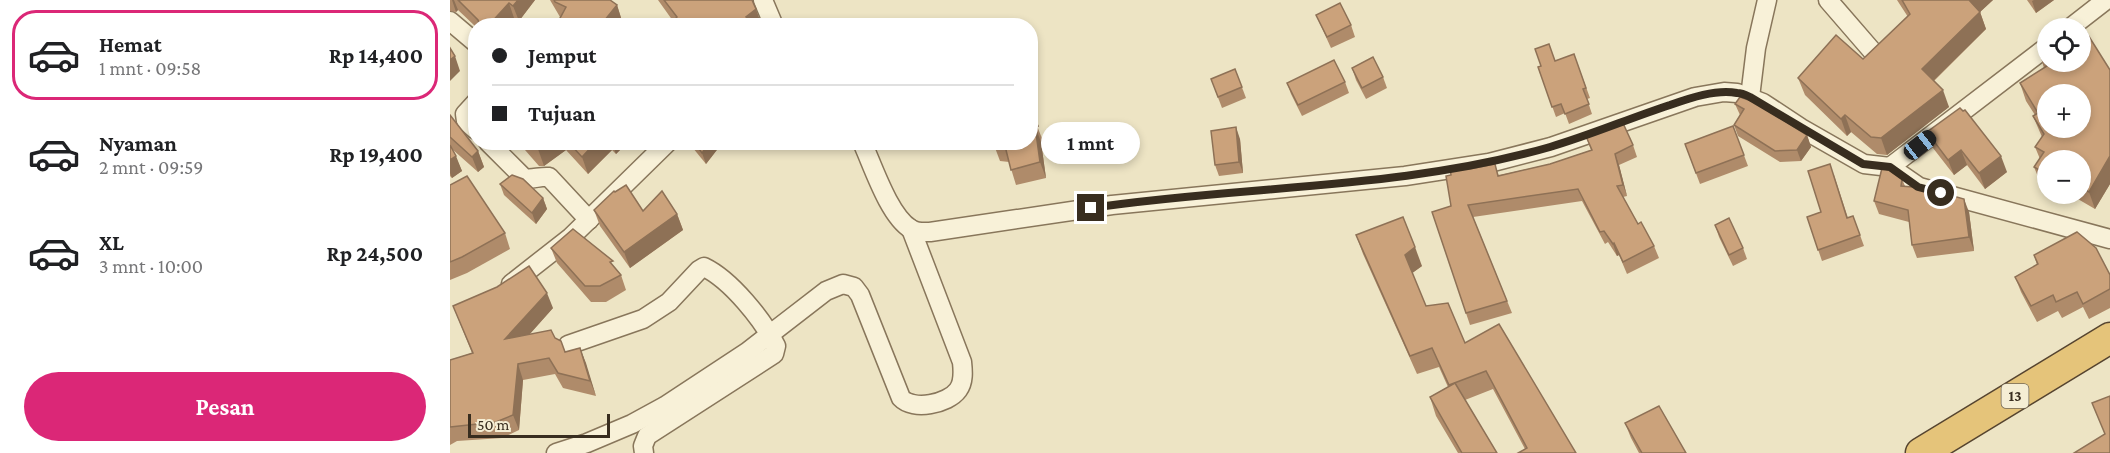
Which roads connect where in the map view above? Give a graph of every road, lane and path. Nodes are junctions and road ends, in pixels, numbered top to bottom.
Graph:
1 (763, 0) edge
2 (1767, 0) edge
3 (1828, 0) edge
4 (2106, 0) edge
5 (771, 18) edge
6 (2083, 18) edge
7 (450, 21) edge
8 (468, 36) edge
9 (1873, 52) edge
10 (2037, 54) edge
11 (1750, 97) junction
12 (496, 150) edge
13 (660, 150) edge
14 (866, 150) edge
15 (1890, 167) junction
16 (589, 220) junction
17 (911, 229) junction
18 (2110, 239) edge
19 (493, 294) edge
20 (2110, 338) edge
21 (772, 339) junction
22 (568, 345) dead end
23 (556, 453) edge
24 (645, 453) edge
25 (1921, 453) edge

1 - 5 street
2 - 11 street
3 - 9 street
4 - 6 street
7 - 8 street
10 - 15 street
11 - 15 street
11 - 17 street
12 - 16 street
13 - 16 street
14 - 17 street
15 - 18 street
16 - 19 street
17 - 21 street
20 - 25 highway, 13
21 - 22 street
21 - 23 street
21 - 24 street

